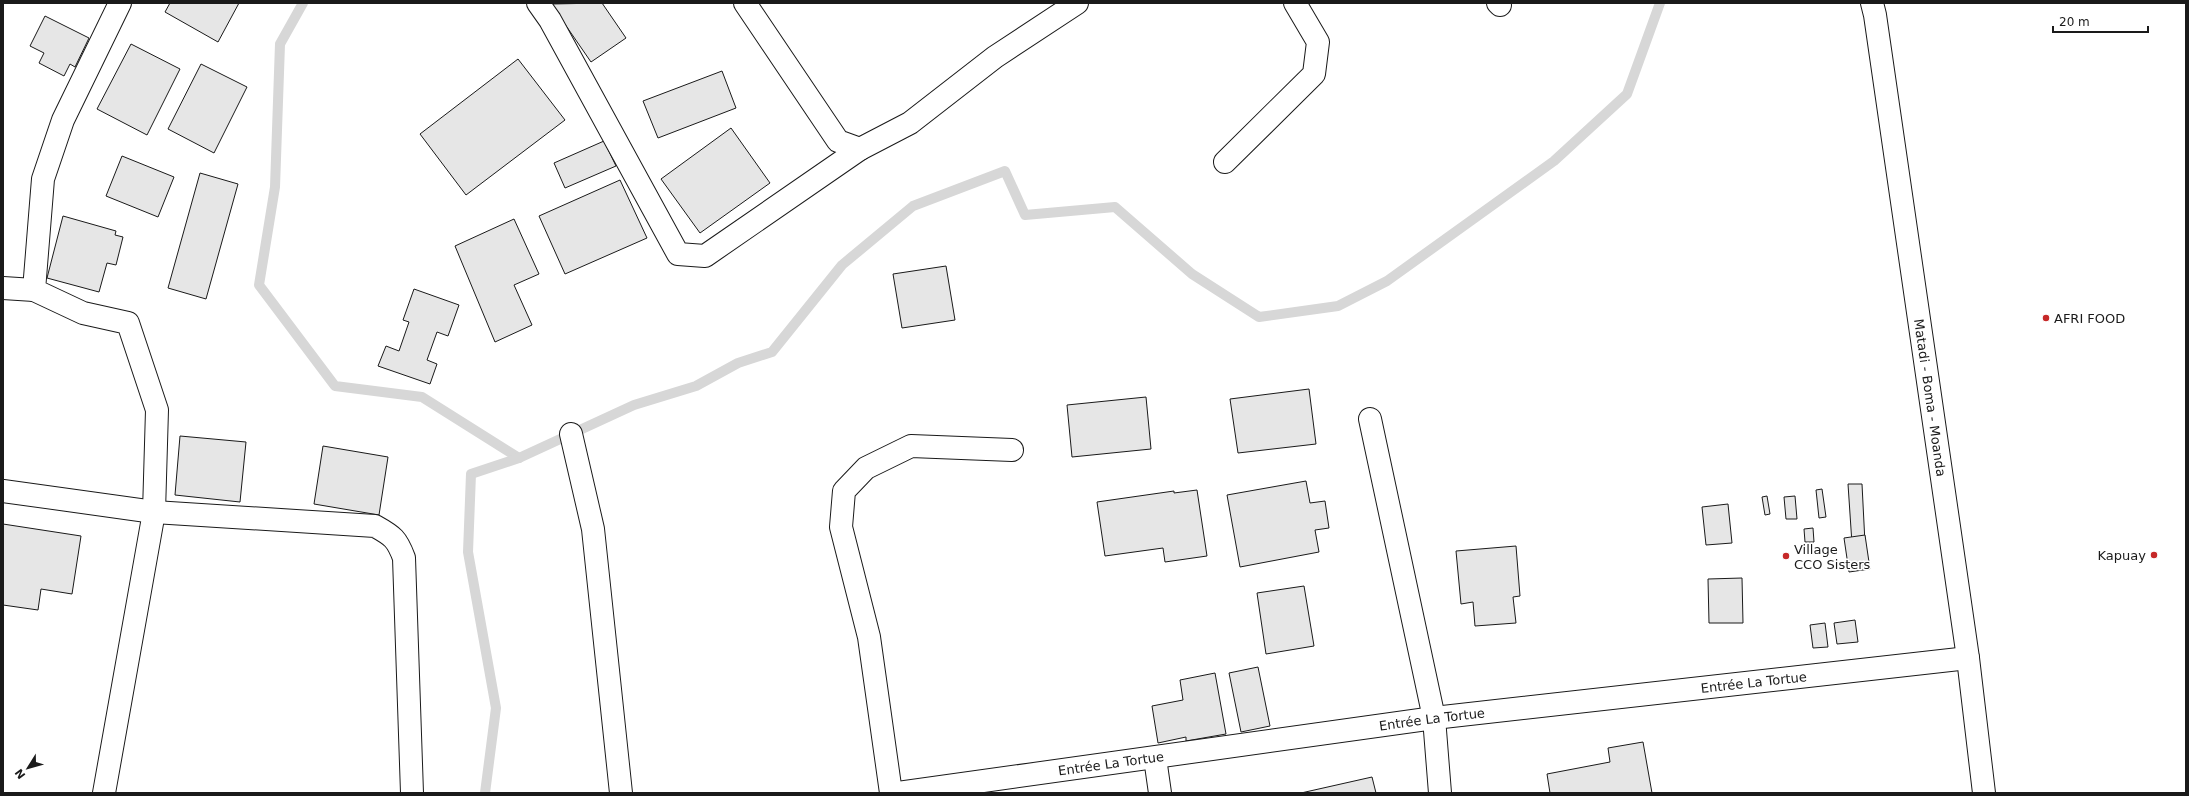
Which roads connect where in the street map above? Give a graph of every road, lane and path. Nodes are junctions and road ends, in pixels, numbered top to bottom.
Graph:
1 (120, 3) edge
2 (538, 3) edge
3 (746, 3) edge
4 (1077, 3) edge
5 (1295, 3) edge
6 (1872, 3) edge
7 (860, 149) junction
8 (1225, 162) dead end
9 (3, 288) edge
10 (34, 290) junction
11 (1370, 420) dead end
12 (571, 434) dead end
13 (1012, 450) dead end
14 (3, 491) edge
15 (154, 512) junction
16 (1968, 658) junction
17 (1434, 718) junction
18 (1155, 758) junction
19 (104, 793) edge
20 (412, 793) edge
21 (621, 793) edge
22 (891, 793) edge
23 (898, 793) edge
24 (1160, 793) edge
25 (1440, 793) edge
26 (1984, 793) edge

1 - 10 main road
2 - 7 main road
3 - 7 main road
4 - 7 main road
5 - 8 main road
6 - 16 main road, Matadi - Boma - Moanda
9 - 10 main road
10 - 15 main road
11 - 17 main road
12 - 21 main road
13 - 22 main road
14 - 15 main road
15 - 19 main road
15 - 20 main road
16 - 17 main road, Entrée La Tortue
16 - 26 main road, Matadi - Boma - Moanda
17 - 18 main road, Entrée La Tortue
17 - 25 main road
18 - 23 main road, Entrée La Tortue
18 - 24 main road

